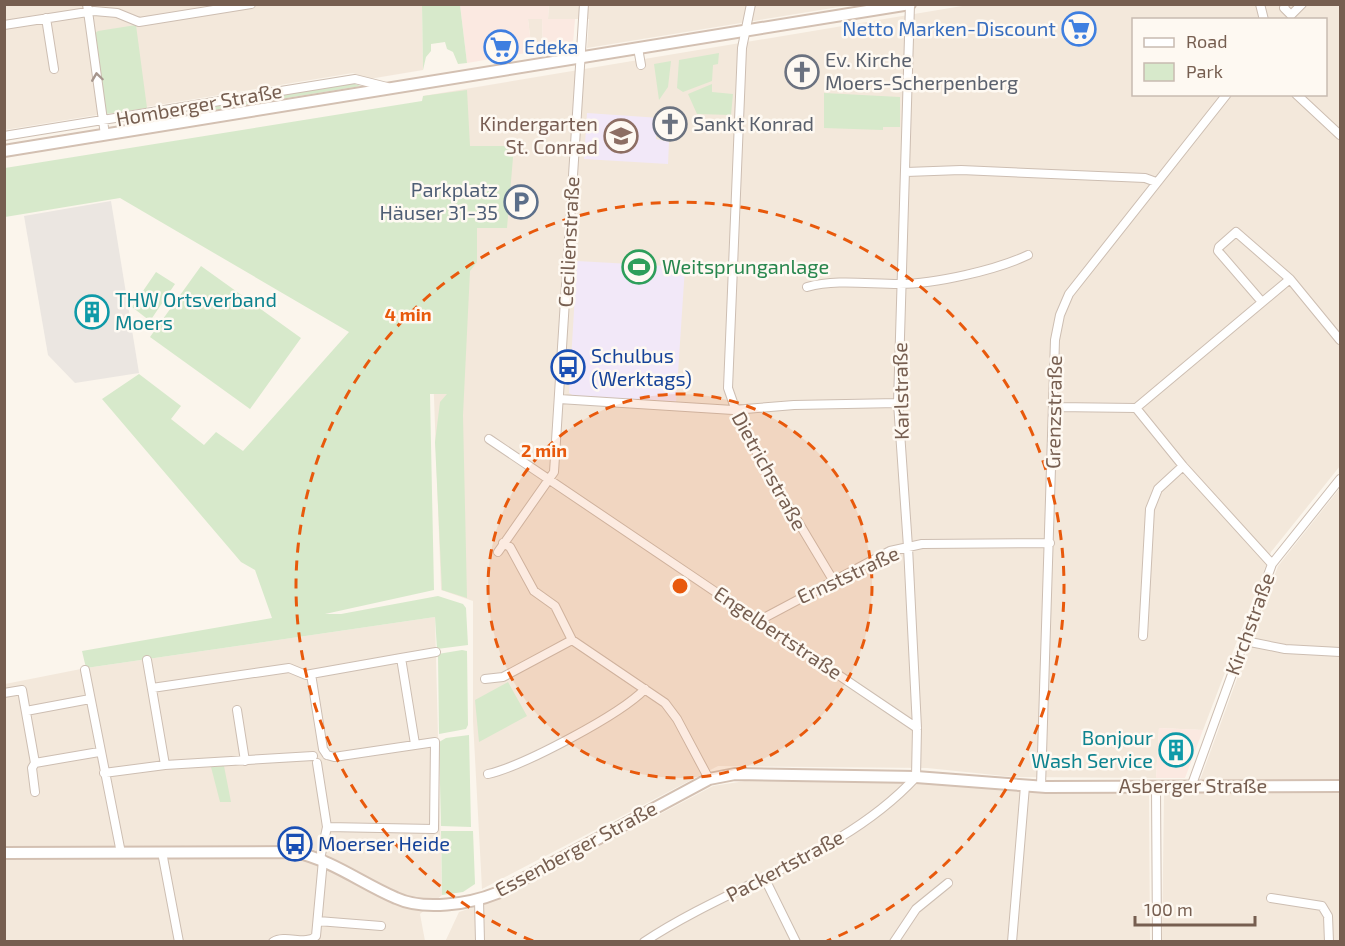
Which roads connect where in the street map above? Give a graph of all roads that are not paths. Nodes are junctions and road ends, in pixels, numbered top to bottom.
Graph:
1 (251, 4) edge
2 (584, 4) edge
3 (751, 4) edge
4 (910, 4) edge
5 (1285, 4) edge
6 (1302, 4) edge
7 (88, 8) edge
8 (46, 18) junction
9 (4, 25) edge
10 (747, 31) junction
11 (638, 48) junction
12 (580, 58) junction
13 (641, 65) dead end
14 (54, 69) dead end
15 (392, 88) junction
16 (1225, 96) edge
17 (1298, 96) edge
18 (103, 121) junction
19 (105, 135) junction
20 (1341, 135) edge
21 (4, 136) edge
22 (4, 151) edge
23 (906, 172) junction
24 (1155, 182) junction
25 (1028, 255) dead end
26 (1290, 279) junction
27 (901, 284) junction
28 (807, 287) dead end
29 (1262, 302) junction
30 (1341, 340) edge
31 (559, 399) junction
32 (898, 403) junction
33 (1055, 407) junction
34 (1136, 408) junction
35 (734, 410) junction
36 (489, 439) dead end
37 (1183, 466) junction
38 (549, 478) junction
39 (1341, 479) edge
40 (503, 543) junction
41 (1050, 543) junction
42 (908, 547) junction
43 (498, 552) dead end
44 (1272, 564) junction
45 (833, 580) junction
46 (760, 620) junction
47 (1143, 636) dead end
48 (572, 640) junction
49 (1245, 641) junction
50 (436, 652) dead end
51 (1341, 652) edge
52 (401, 658) junction
53 (147, 660) dead end
54 (85, 670) dead end
55 (311, 674) junction
56 (485, 679) dead end
57 (152, 688) junction
58 (645, 689) junction
59 (4, 693) edge
60 (90, 699) junction
61 (237, 710) dead end
62 (26, 711) junction
63 (917, 728) junction
64 (415, 744) junction
65 (99, 752) junction
66 (325, 752) junction
67 (315, 760) junction
68 (245, 761) junction
69 (35, 763) junction
70 (165, 765) junction
71 (104, 773) junction
72 (488, 774) dead end
73 (916, 777) junction
74 (709, 779) junction
75 (1025, 786) junction
76 (1191, 786) junction
77 (1341, 786) edge
78 (1043, 787) junction
79 (1156, 787) junction
80 (35, 792) dead end
81 (327, 827) junction
82 (162, 852) junction
83 (4, 853) edge
84 (121, 853) junction
85 (322, 859) junction
86 (764, 877) junction
87 (948, 883) dead end
88 (1271, 898) dead end
89 (479, 900) junction
90 (318, 921) junction
91 (381, 926) dead end
92 (178, 942) edge
93 (273, 942) edge
94 (480, 942) edge
95 (644, 942) edge
96 (796, 942) edge
97 (894, 942) edge
98 (1012, 942) edge
99 (1157, 942) edge
100 (1329, 942) edge

1 - 7 street
2 - 12 street, Cecilienstraße
3 - 10 street, Dietrichstraße
4 - 10 street, Homberger Straße
4 - 23 street, Karlstraße
5 - 6 street
7 - 8 street
18 -> 7 street
8 - 9 street
8 - 14 street
10 - 11 street, Homberger Straße
10 - 35 street, Dietrichstraße
11 - 12 street, Homberger Straße
11 - 13 street
12 - 15 street, Homberger Straße
12 - 31 street, Cecilienstraße
15 - 18 street, Homberger Straße
15 - 19 street, Homberger Straße
16 - 24 street, Grenzstraße
17 - 20 street
18 - 19 street
18 - 21 street, Homberger Straße
19 - 22 street, Homberger Straße
23 - 24 street
23 - 27 street, Karlstraße
24 - 33 street, Grenzstraße
25 - 27 street
26 - 29 street
26 - 29 street
26 - 30 street
27 - 28 street
27 - 32 street, Karlstraße
29 - 34 street
31 - 35 street
31 - 38 street, Cecilienstraße
32 - 35 street
32 - 42 street, Karlstraße
33 - 34 street
33 - 41 street, Grenzstraße
34 - 37 street
35 - 45 street, Dietrichstraße
36 - 38 street, Engelbertstraße
37 - 44 street
37 - 47 street
38 - 40 street
38 - 46 street, Engelbertstraße
39 - 44 street, Kirchstraße
40 - 43 street
40 - 48 street
41 - 42 street, Ernststraße
41 - 78 street, Grenzstraße
42 - 45 street, Ernststraße
42 - 63 street, Karlstraße
44 - 49 street, Kirchstraße
45 - 46 street, Ernststraße
46 - 63 street, Engelbertstraße
48 - 56 street
48 - 58 street
49 - 51 street
49 - 76 street, Kirchstraße
50 - 52 street
52 - 55 street
52 - 64 street
53 - 57 street
54 - 60 street
55 - 57 street
55 - 66 street
57 - 70 street
58 - 72 street
58 - 74 street
59 - 62 street
60 - 62 street
60 - 65 street
61 - 68 street
62 - 69 street
63 - 73 street, Karlstraße
64 - 66 street
64 - 81 street
65 - 69 street
65 - 71 street
66 - 67 street
67 - 68 street
67 - 81 street
68 - 70 street
69 - 80 street
70 - 71 street
71 - 84 street
73 - 74 street, Essenberger Straße
73 - 75 street, Essenberger Straße
73 - 86 street, Packertstraße
74 - 89 street, Essenberger Straße
75 - 78 street, Essenberger Straße
75 - 98 street
76 - 77 street, Asberger Straße
76 - 79 street, Asberger Straße
78 - 79 street, Asberger Straße
79 - 99 street
81 - 85 street
82 - 84 street, Essenberger Straße
82 - 85 street, Essenberger Straße
82 - 92 street
83 - 84 street, Essenberger Straße
85 - 89 street, Essenberger Straße
85 - 90 street
86 - 95 street, Packertstraße
86 - 96 street
87 - 97 street
88 - 100 street
89 - 94 street
90 - 91 street
90 - 93 street

